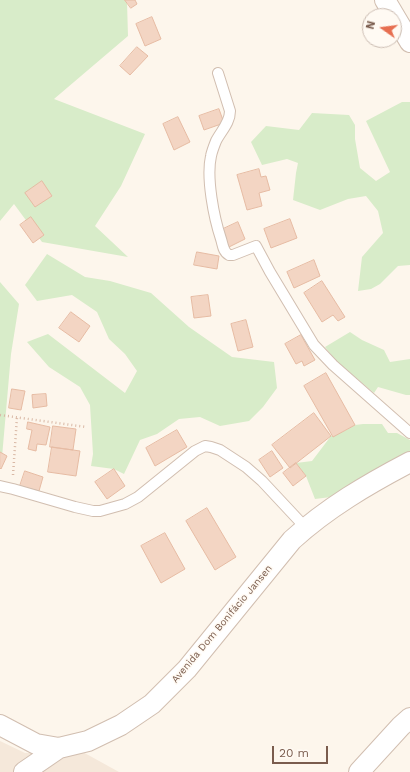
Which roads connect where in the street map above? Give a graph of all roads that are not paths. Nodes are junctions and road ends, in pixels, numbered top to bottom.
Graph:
1 (385, 0) edge
2 (410, 42) edge
3 (218, 73) dead end
4 (410, 433) edge
5 (410, 462) edge
6 (0, 486) edge
7 (306, 528) junction
8 (410, 718) edge
9 (0, 725) edge
10 (59, 748) junction
11 (24, 772) edge
12 (359, 772) edge

1 - 2 street
3 - 4 lane
5 - 7 street, Avenida Dom Bonifácio Jansen
6 - 7 lane
7 - 10 street, Avenida Dom Bonifácio Jansen
8 - 12 street
9 - 10 street, Avenida Dom Bonifácio Jansen
10 - 11 street

